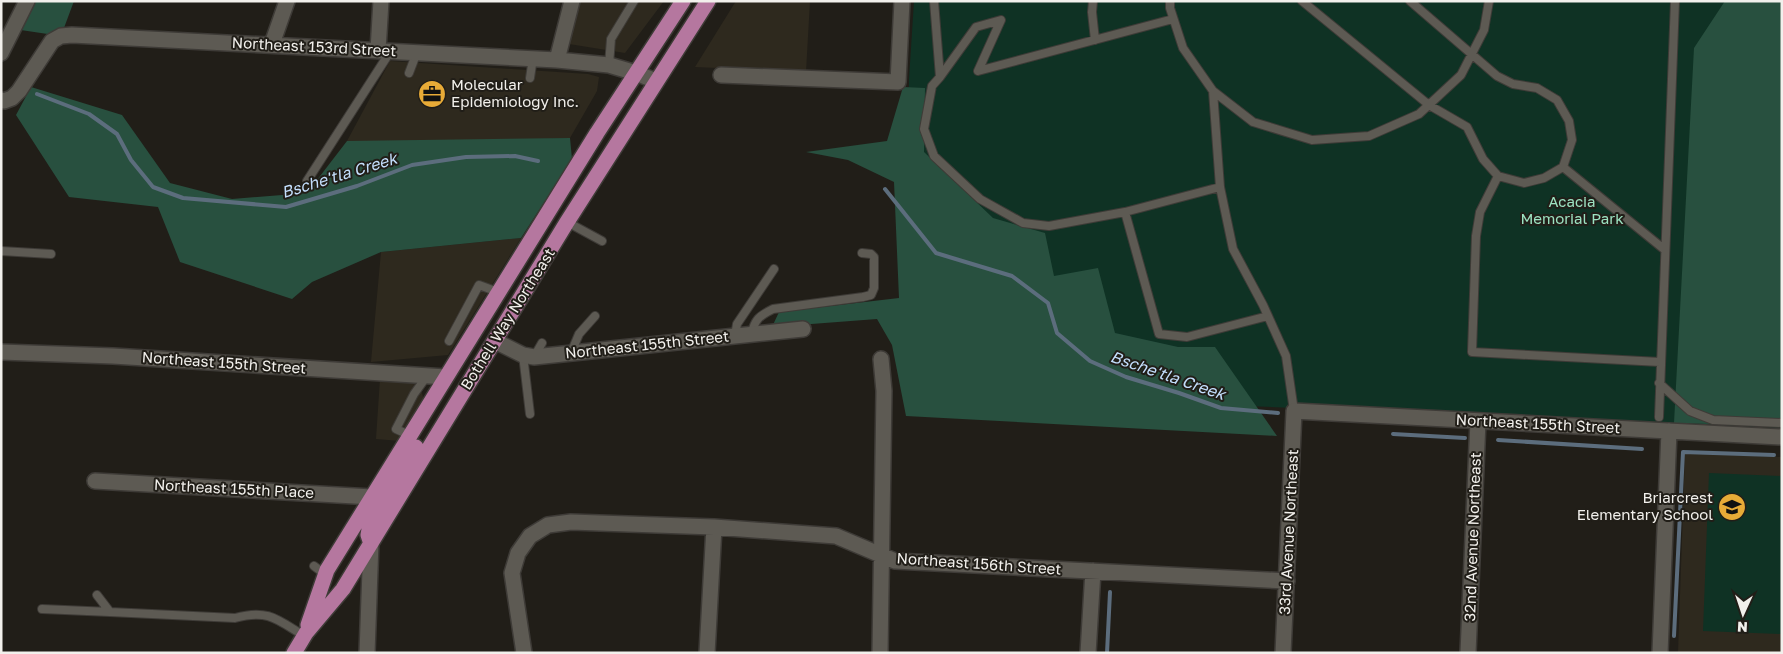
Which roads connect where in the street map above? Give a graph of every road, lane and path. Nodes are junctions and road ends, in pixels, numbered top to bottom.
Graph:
1 (27, 1) edge
2 (287, 1) edge
3 (381, 1) edge
4 (572, 1) edge
5 (634, 1) edge
6 (683, 1) edge
7 (708, 1) edge
8 (902, 1) edge
9 (934, 1) edge
10 (1093, 1) edge
11 (1170, 1) edge
12 (1302, 1) edge
13 (1410, 1) edge
14 (1489, 1) edge
15 (1675, 1) edge
16 (1174, 19) junction
17 (1095, 40) junction
18 (272, 44) junction
19 (384, 50) junction
20 (417, 52) junction
21 (1, 53) edge
22 (1472, 54) junction
23 (533, 58) junction
24 (557, 60) junction
25 (609, 65) junction
26 (636, 73) junction
27 (409, 74) dead end
28 (721, 75) dead end
29 (940, 77) junction
30 (530, 78) dead end
31 (656, 81) junction
32 (1212, 91) junction
33 (1, 100) edge
34 (1429, 105) junction
35 (1563, 167) junction
36 (1498, 176) junction
37 (307, 181) dead end
38 (1220, 187) junction
39 (1125, 212) junction
40 (567, 222) junction
41 (602, 241) dead end
42 (1665, 250) junction
43 (1, 251) edge
44 (862, 253) dead end
45 (51, 254) dead end
46 (774, 269) dead end
47 (498, 292) junction
48 (594, 316) dead end
49 (1268, 316) junction
50 (803, 329) dead end
51 (751, 335) junction
52 (735, 336) junction
53 (449, 341) dead end
54 (495, 341) junction
55 (542, 343) dead end
56 (1, 352) edge
57 (570, 353) junction
58 (529, 356) junction
59 (882, 359) dead end
60 (1660, 362) junction
61 (427, 376) junction
62 (446, 377) junction
63 (1659, 383) junction
64 (1294, 411) junction
65 (530, 414) dead end
66 (1659, 417) dead end
67 (1478, 421) junction
68 (1782, 423) edge
69 (1669, 431) junction
70 (409, 435) junction
71 (1782, 437) edge
72 (96, 481) dead end
73 (372, 496) junction
74 (714, 528) junction
75 (371, 542) junction
76 (882, 556) junction
77 (1093, 571) junction
78 (1286, 581) junction
79 (97, 594) dead end
80 (42, 609) dead end
81 (110, 612) junction
82 (305, 635) junction
83 (294, 653) edge
84 (367, 653) edge
85 (524, 653) edge
86 (707, 653) edge
87 (880, 653) edge
88 (1088, 653) edge
89 (1283, 653) edge
90 (1468, 653) edge
91 (1660, 653) edge

1 - 21 street
2 - 18 street
3 - 19 street
4 - 24 street
5 - 25 lane
6 - 26 main road, Bothell Way Northeast
7 - 31 main road, Bothell Way Northeast
8 - 28 street
9 - 29 lane
10 - 17 lane
11 - 16 lane
12 - 34 lane
13 - 22 lane
14 - 22 lane
15 - 42 lane
16 - 17 lane
16 - 32 lane
17 - 29 lane
18 - 19 street, Northeast 153rd Street
18 - 33 street, Northeast 153rd Street
19 - 20 street, Northeast 153rd Street
19 - 37 lane
20 - 23 street, Northeast 153rd Street
20 - 27 lane
22 - 34 lane
22 - 35 lane
23 - 24 street, Northeast 153rd Street
23 - 30 lane
24 - 25 street, Northeast 153rd Street
25 - 26 street, Northeast 153rd Street
26 - 31 street, Northeast 153rd Street
26 - 47 main road, Bothell Way Northeast
29 - 39 lane
31 - 40 main road, Bothell Way Northeast
32 - 34 lane
32 - 38 lane
34 - 36 lane
35 - 36 lane
35 - 42 lane
36 - 60 lane
38 - 39 lane
38 - 49 lane
39 - 49 lane
40 - 41 lane
40 - 54 main road, Bothell Way Northeast
42 - 60 lane
43 - 45 lane
44 - 51 lane
46 - 52 lane
47 - 53 lane
47 - 62 main road, Bothell Way Northeast
48 - 57 lane
49 - 64 lane
50 - 51 street, Northeast 155th Street
51 - 52 street, Northeast 155th Street
52 - 57 street, Northeast 155th Street
54 - 58 street
54 - 75 main road, Bothell Way Northeast
55 - 58 lane
56 - 61 street, Northeast 155th Street
57 - 58 street, Northeast 155th Street
58 - 65 lane
59 - 76 street
60 - 63 lane
61 - 62 street, Northeast 155th Street
61 - 70 lane
62 - 70 main road, Bothell Way Northeast
62 - 75 main road
63 - 66 lane
63 - 68 lane
64 - 67 street, Northeast 155th Street
64 - 78 street, 33rd Avenue Northeast
67 - 69 street, Northeast 155th Street
67 - 90 street, 32nd Avenue Northeast
69 - 71 street, Northeast 155th Street
69 - 91 street
70 - 73 main road, Bothell Way Northeast
72 - 73 street, Northeast 155th Place
73 - 82 main road, Bothell Way Northeast
74 - 76 street, Northeast 156th Street
74 - 85 street, Northeast 156th Street
74 - 86 street
75 - 82 main road, Bothell Way Northeast
75 - 84 street
76 - 77 street, Northeast 156th Street
76 - 87 street
77 - 78 street, Northeast 156th Street
77 - 88 street
78 - 89 street, 33rd Avenue Northeast
79 - 81 lane
80 - 81 lane
81 - 82 lane
82 - 83 main road, Bothell Way Northeast

